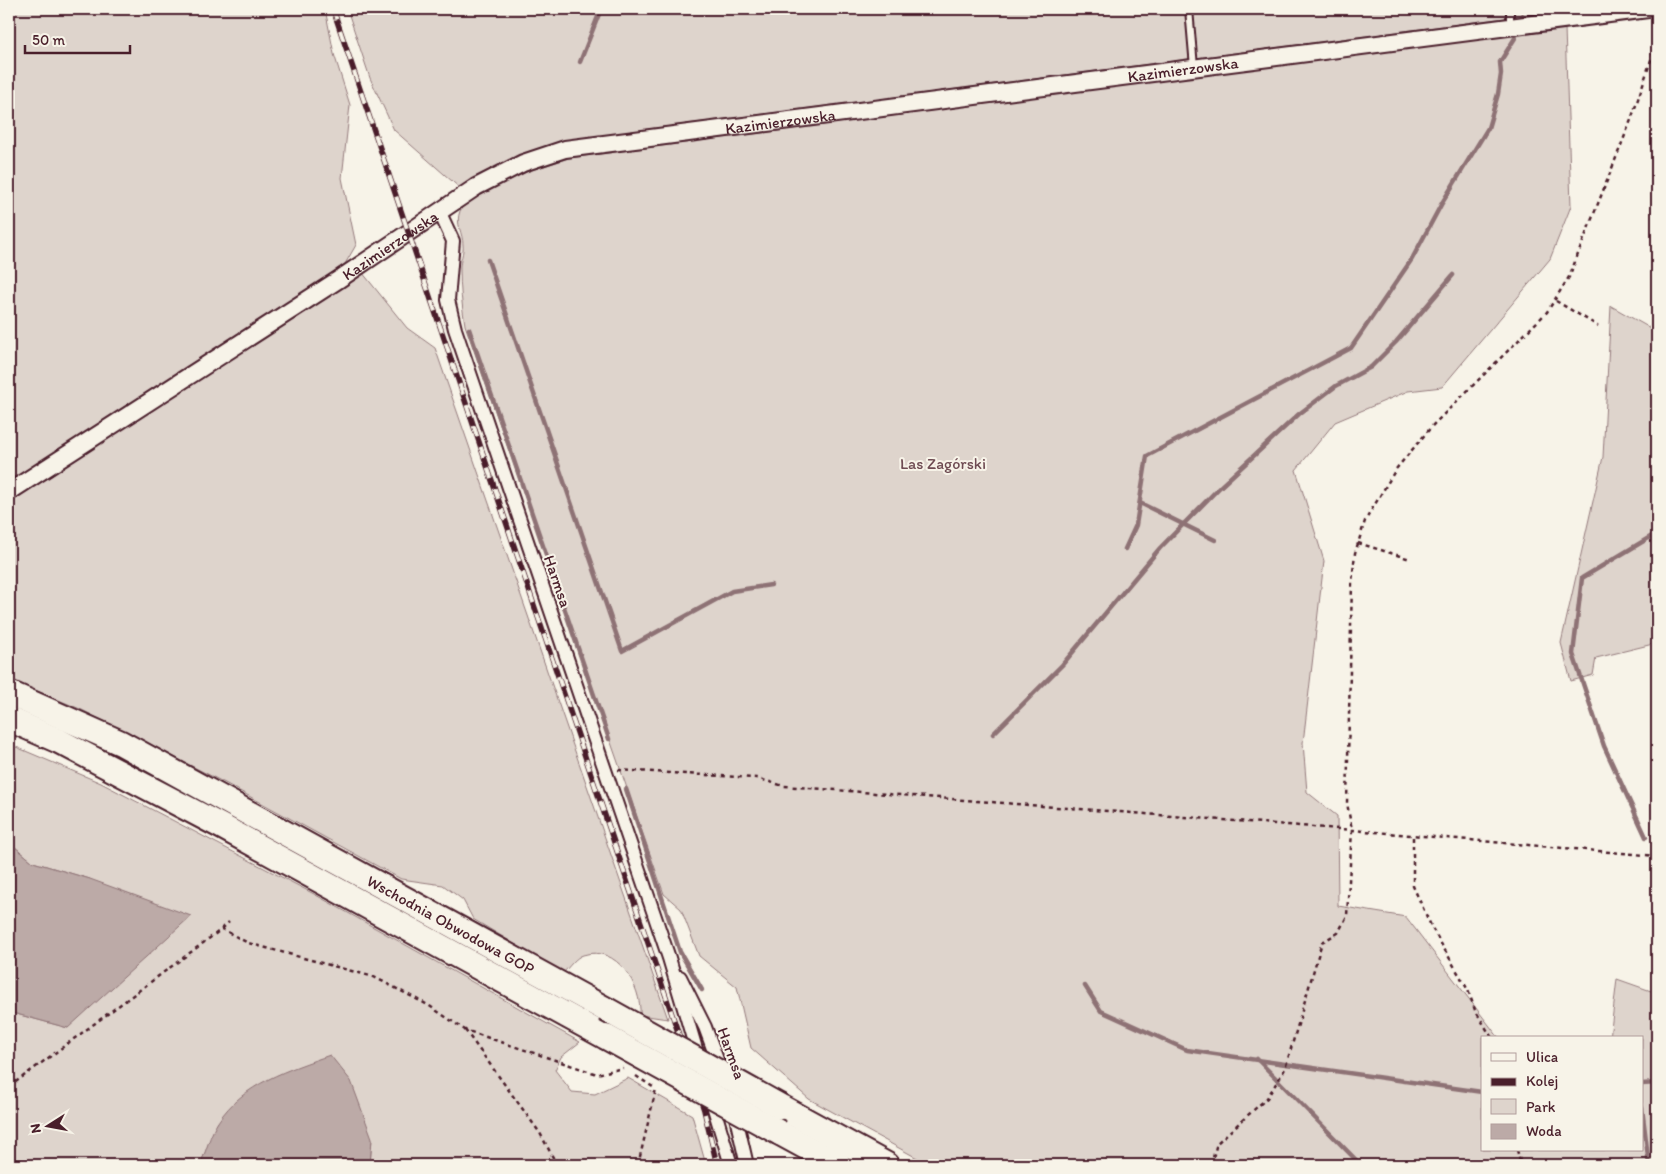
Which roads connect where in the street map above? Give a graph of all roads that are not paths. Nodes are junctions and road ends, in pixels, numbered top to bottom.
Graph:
1 (1190, 9) edge
2 (1510, 9) edge
3 (1648, 9) edge
4 (1510, 26) junction
5 (1194, 67) junction
6 (440, 213) junction
7 (9, 492) edge
8 (9, 693) edge
9 (9, 719) edge
10 (669, 958) junction
11 (731, 1165) edge
12 (747, 1165) edge
13 (840, 1165) edge
14 (887, 1165) edge

1 - 5 lane
2 - 4 lane
3 - 4 street, Kazimierzowska
4 - 5 street, Kazimierzowska
5 - 6 street, Kazimierzowska
6 - 7 street, Kazimierzowska
6 - 10 street, Harmsa
8 - 14 highway, Wschodnia Obwodowa GOP, bridge
9 - 13 highway, Wschodnia Obwodowa GOP, bridge
10 - 11 street, Harmsa
10 - 12 street, Harmsa

